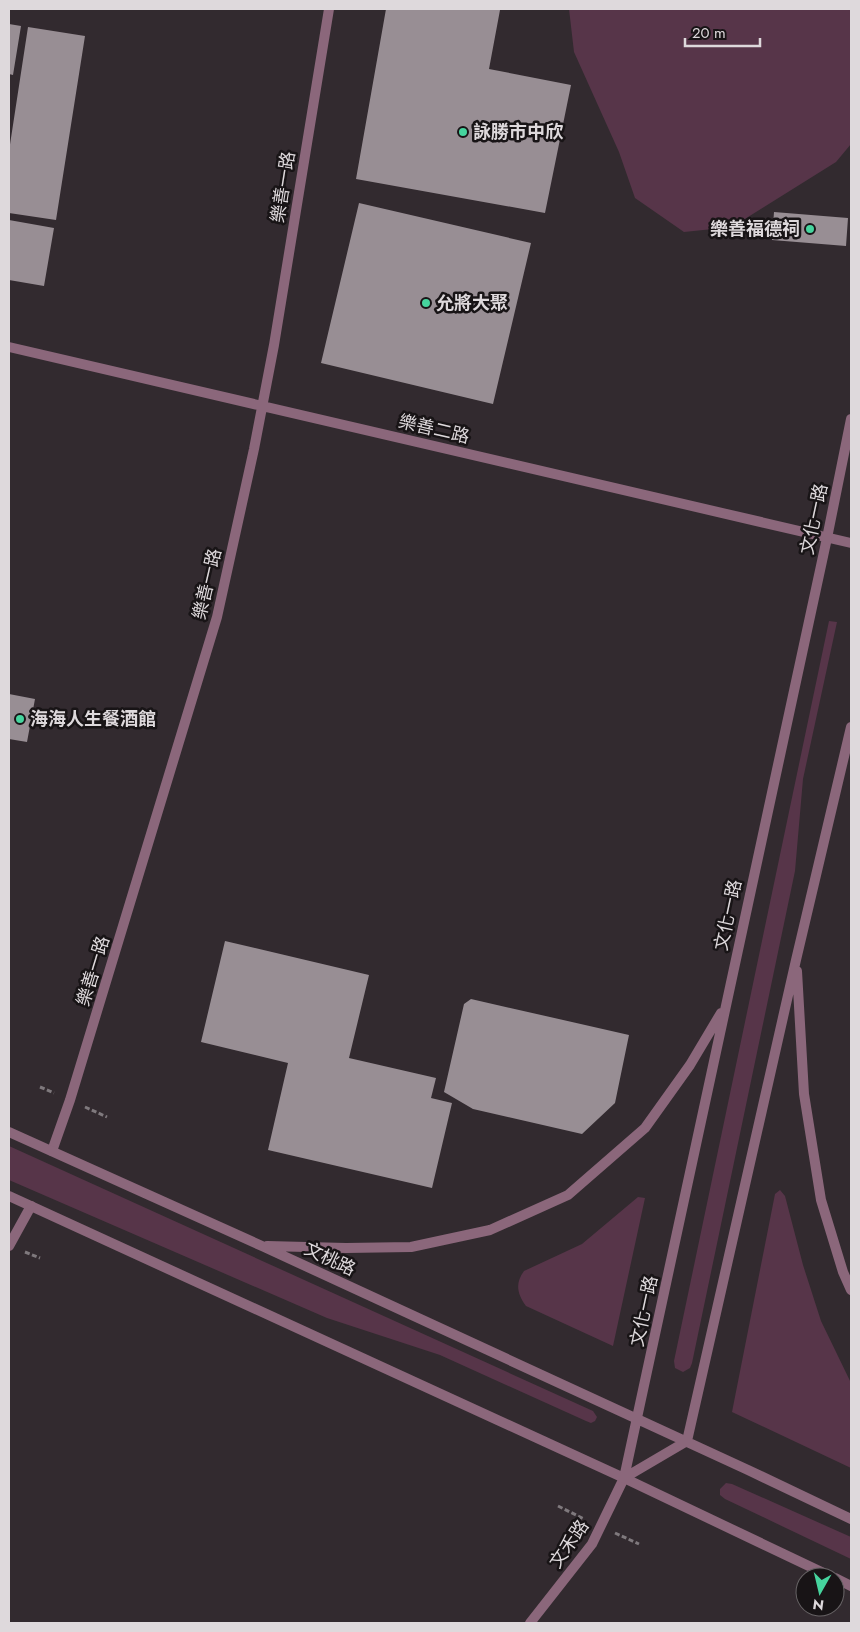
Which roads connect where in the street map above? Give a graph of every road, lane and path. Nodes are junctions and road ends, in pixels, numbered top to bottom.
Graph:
1 (329, 9) edge
2 (9, 347) edge
3 (262, 406) junction
4 (851, 419) edge
5 (827, 538) junction
6 (851, 543) edge
7 (851, 727) edge
8 (796, 960) junction
9 (726, 1005) junction
10 (9, 1132) edge
11 (52, 1150) junction
12 (9, 1196) edge
13 (31, 1206) junction
14 (9, 1246) edge
15 (262, 1246) junction
16 (851, 1290) edge
17 (638, 1419) junction
18 (686, 1441) junction
19 (624, 1478) junction
20 (851, 1519) edge
21 (811, 1567) edge
22 (530, 1623) edge

1 - 3 street, 樂善一路
2 - 3 street, 樂善二路
3 - 5 street, 樂善二路
3 - 11 street, 樂善一路
4 - 5 street, 文化一路
5 - 6 street, 樂善二路
5 - 9 street, 文化一路
7 - 8 street
8 - 16 street
8 - 18 street
9 - 15 street
9 - 17 street, 文化一路
10 - 11 street, 文桃路
11 - 15 street, 文桃路
12 - 13 street
13 - 14 street
13 - 19 street
15 - 17 street, 文桃路
17 - 18 street
17 - 19 street, 文化一路
18 - 19 street
18 - 20 street
19 - 21 street
19 - 22 street, 文禾路

